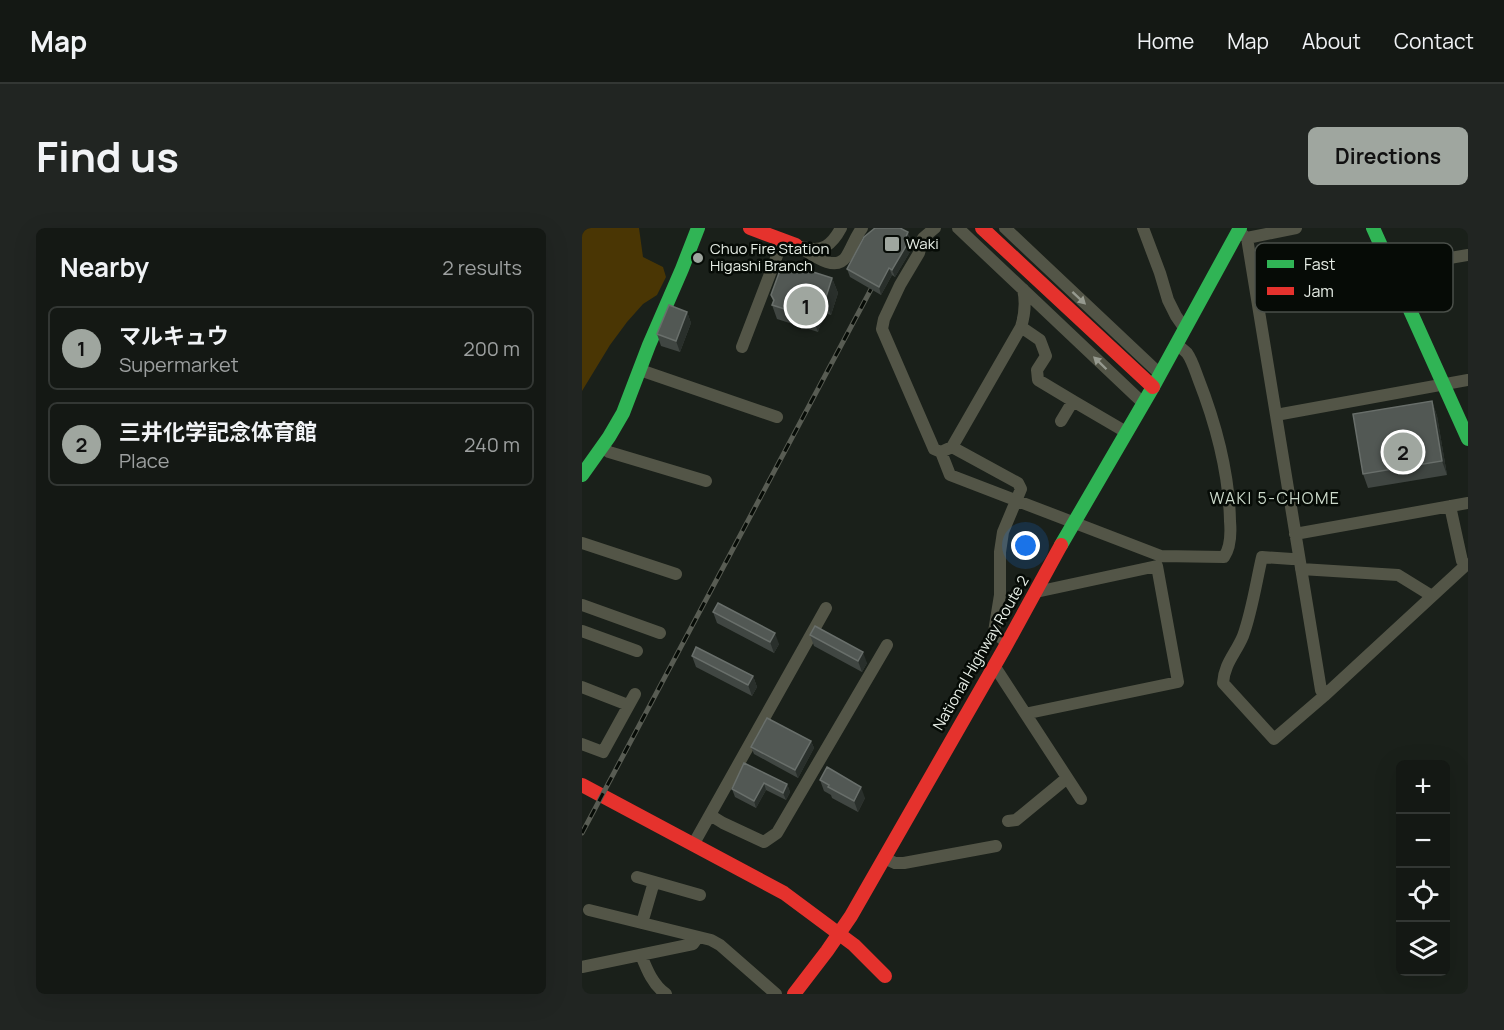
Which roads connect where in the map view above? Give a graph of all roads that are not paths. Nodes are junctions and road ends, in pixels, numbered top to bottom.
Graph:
1 (698, 228) edge
2 (750, 228) edge
3 (841, 228) edge
4 (862, 228) edge
5 (935, 228) edge
6 (959, 228) edge
7 (982, 228) edge
8 (1005, 228) edge
9 (1143, 228) edge
10 (1296, 228) edge
11 (1373, 228) edge
12 (1242, 232) edge
13 (789, 242) junction
14 (1380, 243) edge
15 (1468, 255) edge
16 (1453, 258) edge
17 (1023, 289) junction
18 (1255, 302) edge
19 (1257, 312) edge
20 (1411, 312) edge
21 (1021, 327) junction
22 (1185, 329) junction
23 (1176, 344) junction
24 (742, 347) dead end
25 (640, 370) junction
26 (1160, 374) junction
27 (1468, 380) edge
28 (1443, 384) junction
29 (1153, 387) junction
30 (1072, 401) junction
31 (1143, 403) junction
32 (1276, 415) junction
33 (777, 417) dead end
34 (1062, 422) dead end
35 (1126, 432) junction
36 (1468, 439) edge
37 (602, 447) junction
38 (946, 449) junction
39 (582, 475) edge
40 (706, 481) dead end
41 (1016, 501) junction
42 (1468, 503) edge
43 (1449, 506) junction
44 (1073, 523) junction
45 (1295, 534) junction
46 (582, 543) edge
47 (1300, 563) junction
48 (676, 574) dead end
49 (1036, 592) junction
50 (1431, 596) junction
51 (582, 604) edge
52 (826, 608) dead end
53 (582, 631) edge
54 (660, 633) dead end
55 (1007, 643) junction
56 (887, 645) dead end
57 (637, 651) dead end
58 (993, 667) junction
59 (582, 687) edge
60 (1324, 696) junction
61 (1027, 715) junction
62 (582, 744) edge
63 (1067, 778) junction
64 (582, 785) edge
65 (1081, 799) dead end
66 (710, 815) junction
67 (1008, 821) dead end
68 (693, 845) junction
69 (996, 846) dead end
70 (884, 858) junction
71 (637, 877) dead end
72 (654, 882) junction
73 (700, 895) dead end
74 (589, 910) dead end
75 (642, 923) junction
76 (839, 933) junction
77 (698, 937) junction
78 (641, 955) junction
79 (582, 967) edge
80 (885, 976) dead end
81 (666, 994) edge
82 (776, 994) edge
83 (794, 994) edge

1 - 25 main road
2 - 13 main road
3 - 13 street
4 - 13 street
5 - 38 street
6 - 17 street
7 - 29 main road
8 -> 26 street
9 - 22 street
10 - 12 street
11 - 14 main road
12 - 18 street
12 - 22 main road, National Highway Route 2
13 - 24 street
15 - 16 street
17 - 21 street
31 -> 17 street
19 - 32 street
20 - 28 main road
21 - 30 street
21 - 38 street
22 - 23 main road, National Highway Route 2
23 - 26 main road, National Highway Route 2
23 - 44 street
25 - 33 street
25 - 37 main road
26 - 29 main road, National Highway Route 2
27 - 28 street
28 - 32 street
28 - 36 main road
29 - 31 main road, National Highway Route 2
30 - 34 street
30 - 35 street
31 - 35 main road, National Highway Route 2
32 - 45 street
35 - 44 main road, National Highway Route 2
37 - 39 main road
37 - 40 street
38 - 41 street
38 - 41 street
41 - 44 street
41 - 55 street
42 - 43 street
43 - 45 street
43 - 50 street
44 - 49 main road, National Highway Route 2
45 - 47 street
46 - 48 street
47 - 50 street
47 - 60 street
47 - 60 street
49 - 55 main road, National Highway Route 2
49 - 61 street
50 - 60 street
51 - 54 street
52 - 66 street
53 - 57 street
55 - 58 main road, National Highway Route 2
56 - 66 street
58 - 61 street
58 - 70 main road, National Highway Route 2
59 - 62 street
61 - 63 street
63 - 65 street
63 - 67 street
64 - 68 main road
66 - 68 street
68 - 76 main road
69 - 70 street
70 - 76 main road, National Highway Route 2
71 - 72 street
72 - 73 street
72 - 75 street
74 - 75 street
75 - 77 street
76 - 80 main road
76 - 83 main road, National Highway Route 2
77 - 78 street
77 - 82 street
78 - 79 street
78 - 81 street

